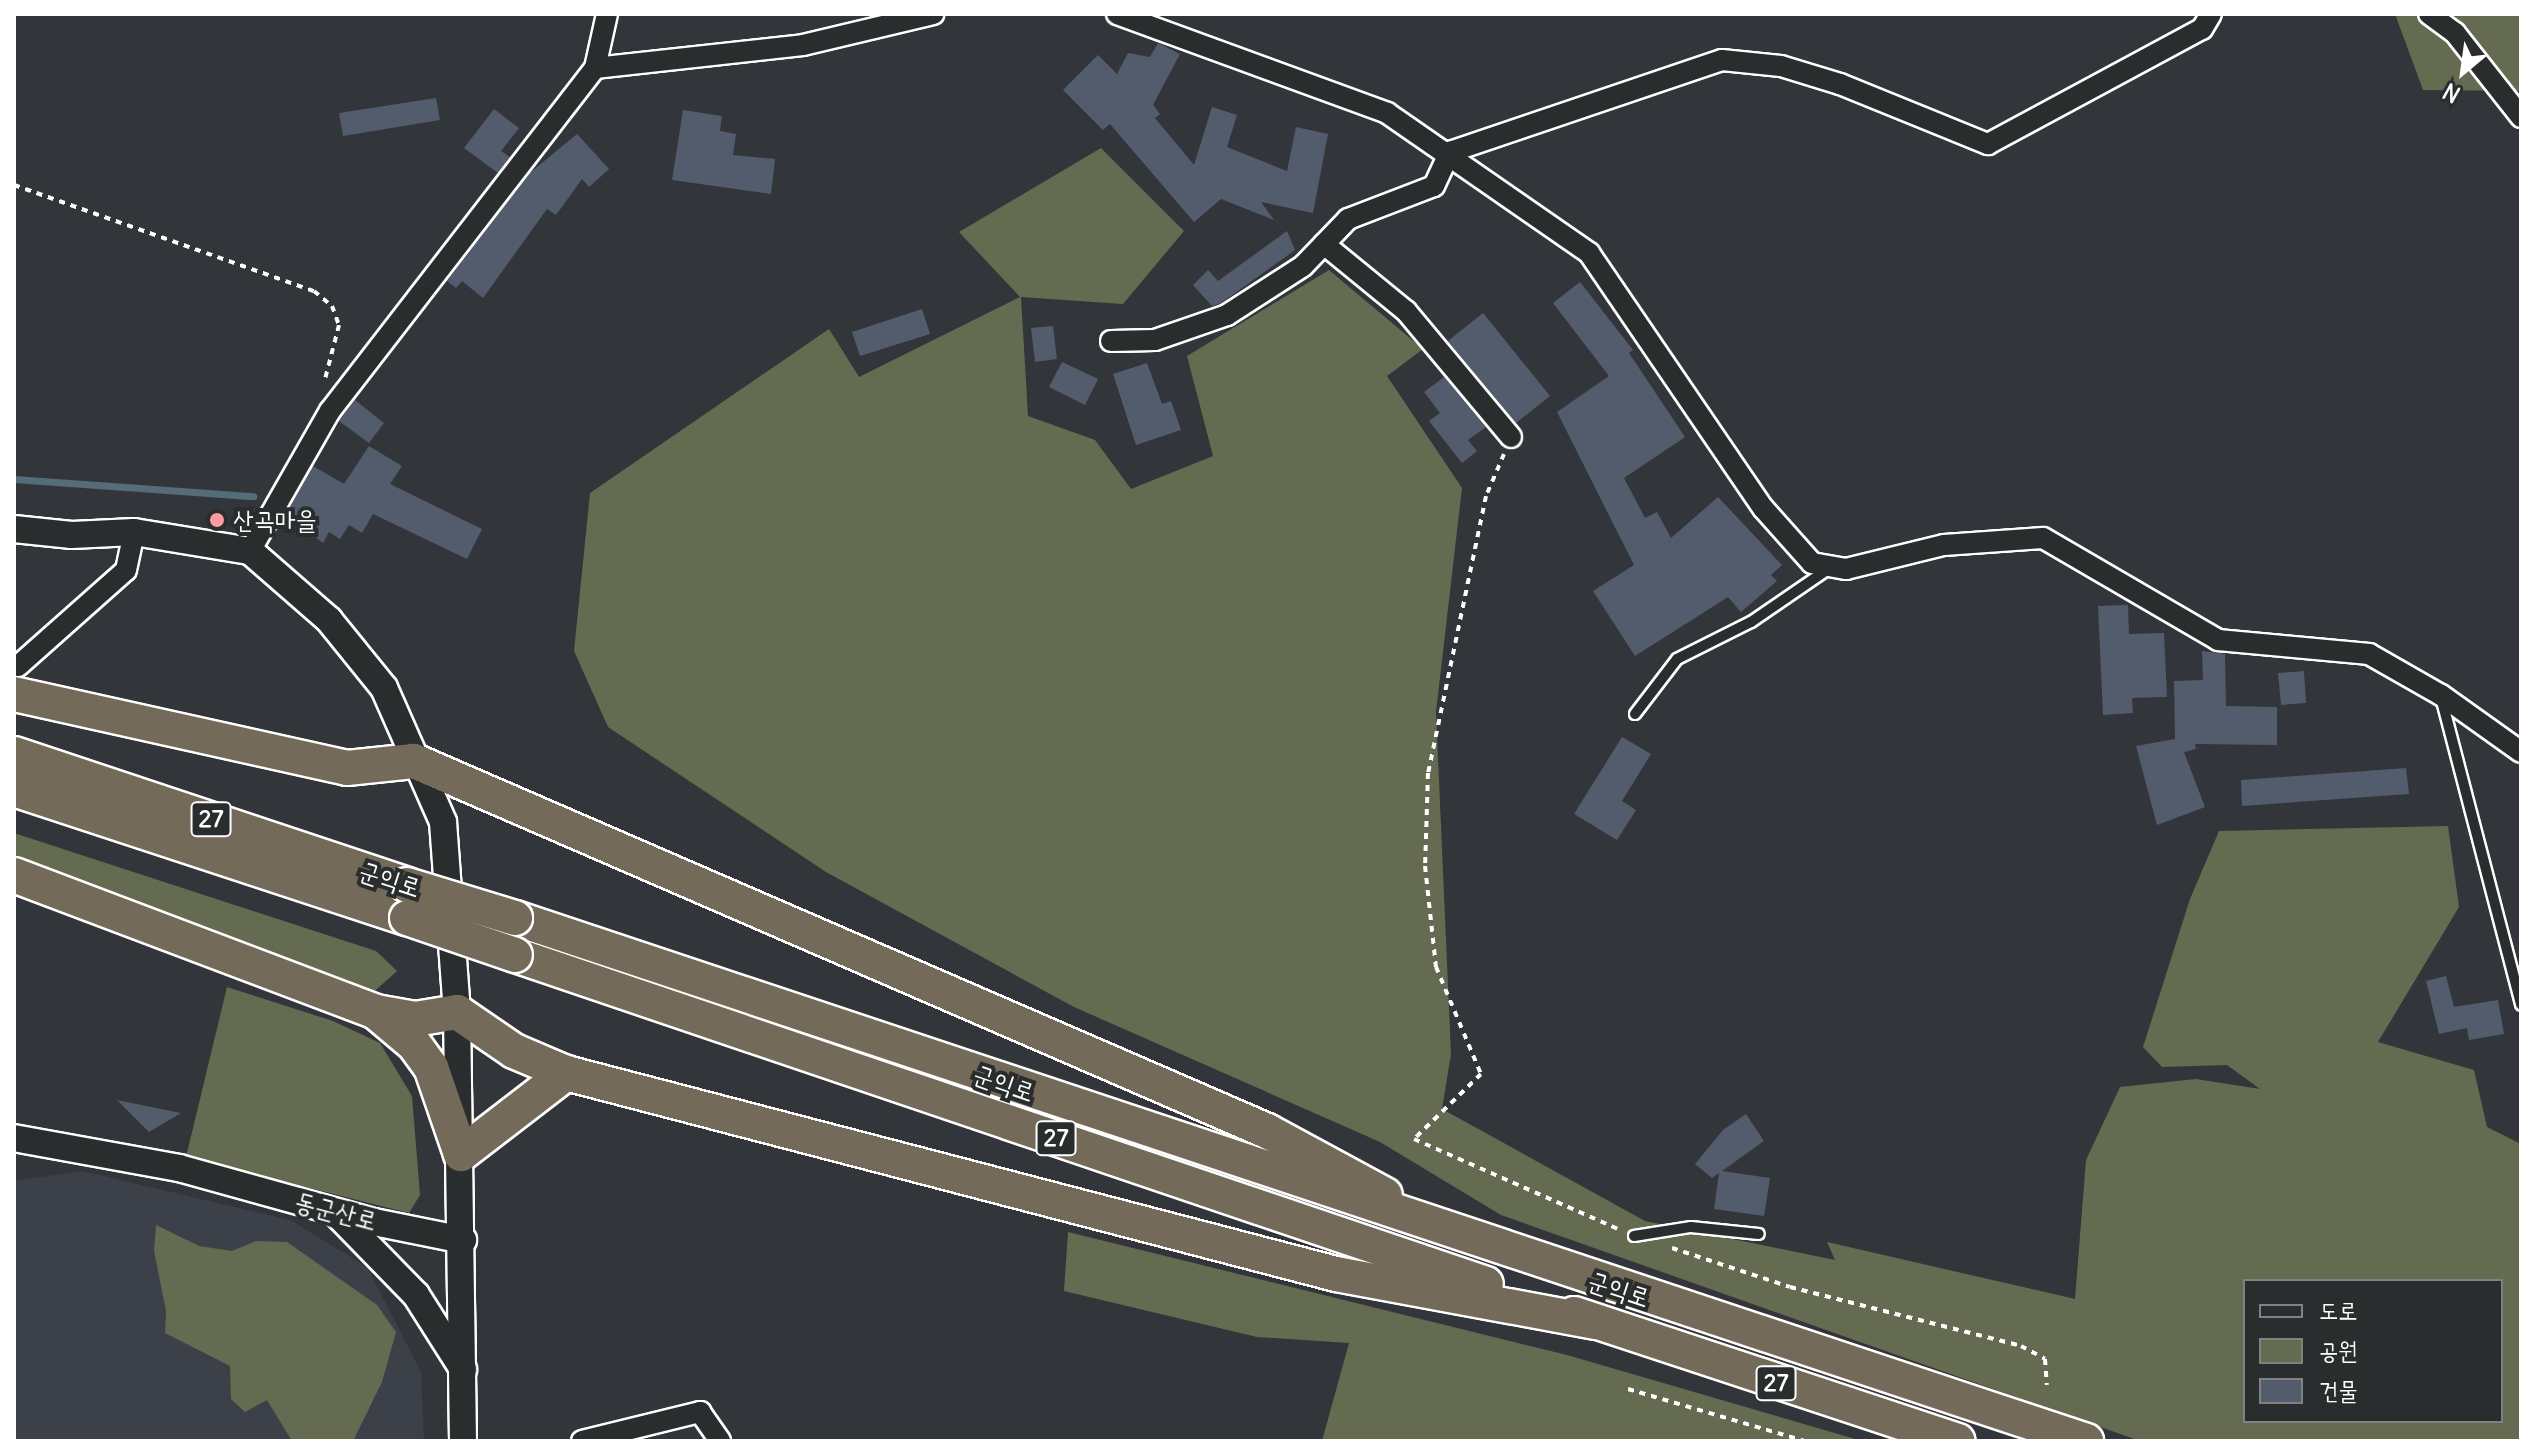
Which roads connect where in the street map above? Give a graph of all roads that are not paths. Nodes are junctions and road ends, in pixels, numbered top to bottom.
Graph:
1 (607, 14) edge
2 (933, 14) edge
3 (1117, 14) edge
4 (2211, 14) edge
5 (2429, 14) edge
6 (595, 68) junction
7 (2521, 117) edge
8 (1450, 152) junction
9 (1324, 244) junction
10 (1111, 341) dead end
11 (1511, 437) road end
12 (14, 529) edge
13 (134, 532) junction
14 (250, 551) junction
15 (1831, 567) junction
16 (16, 680) edge
17 (2441, 695) junction
18 (1635, 714) dead end
19 (2521, 752) edge
20 (14, 754) edge
21 (414, 761) junction
22 (14, 789) edge
23 (14, 875) edge
24 (2521, 1005) edge
25 (376, 1012) junction
26 (457, 1012) junction
27 (566, 1073) junction
28 (14, 1138) edge
29 (461, 1154) junction
30 (334, 1211) junction
31 (1759, 1234) dead end
32 (1634, 1236) road end
33 (1462, 1237) junction
34 (463, 1240) junction
35 (1596, 1322) junction
36 (463, 1369) junction
37 (463, 1441) edge
38 (582, 1441) edge
39 (720, 1441) edge
40 (1957, 1441) edge
41 (2086, 1441) edge

1 - 6 street
2 - 6 street
3 - 8 street
4 - 8 street
5 - 7 street
6 - 14 street
8 - 9 street
8 - 15 street
9 - 10 street
9 - 11 street
12 - 13 street
13 - 14 street
13 - 16 street
14 - 21 street
15 - 17 street
15 - 18 lane
16 - 21 highway
17 - 19 street
17 - 24 lane
20 - 33 highway, 군익로 / 27, bridge
21 - 26 street
21 - 33 highway
22 - 35 highway, 군익로 / 27, bridge
23 - 25 highway
25 - 26 highway
25 - 29 highway
26 - 27 highway
26 - 29 street
27 - 29 highway
27 - 35 highway
28 - 30 street, 동군산로
29 - 34 street
30 - 34 street, 동군산로
30 - 36 street
31 - 32 lane
33 - 41 highway, 군익로 / 27
34 - 36 street
35 - 40 highway, 군익로 / 27
36 - 37 street
38 - 39 street

